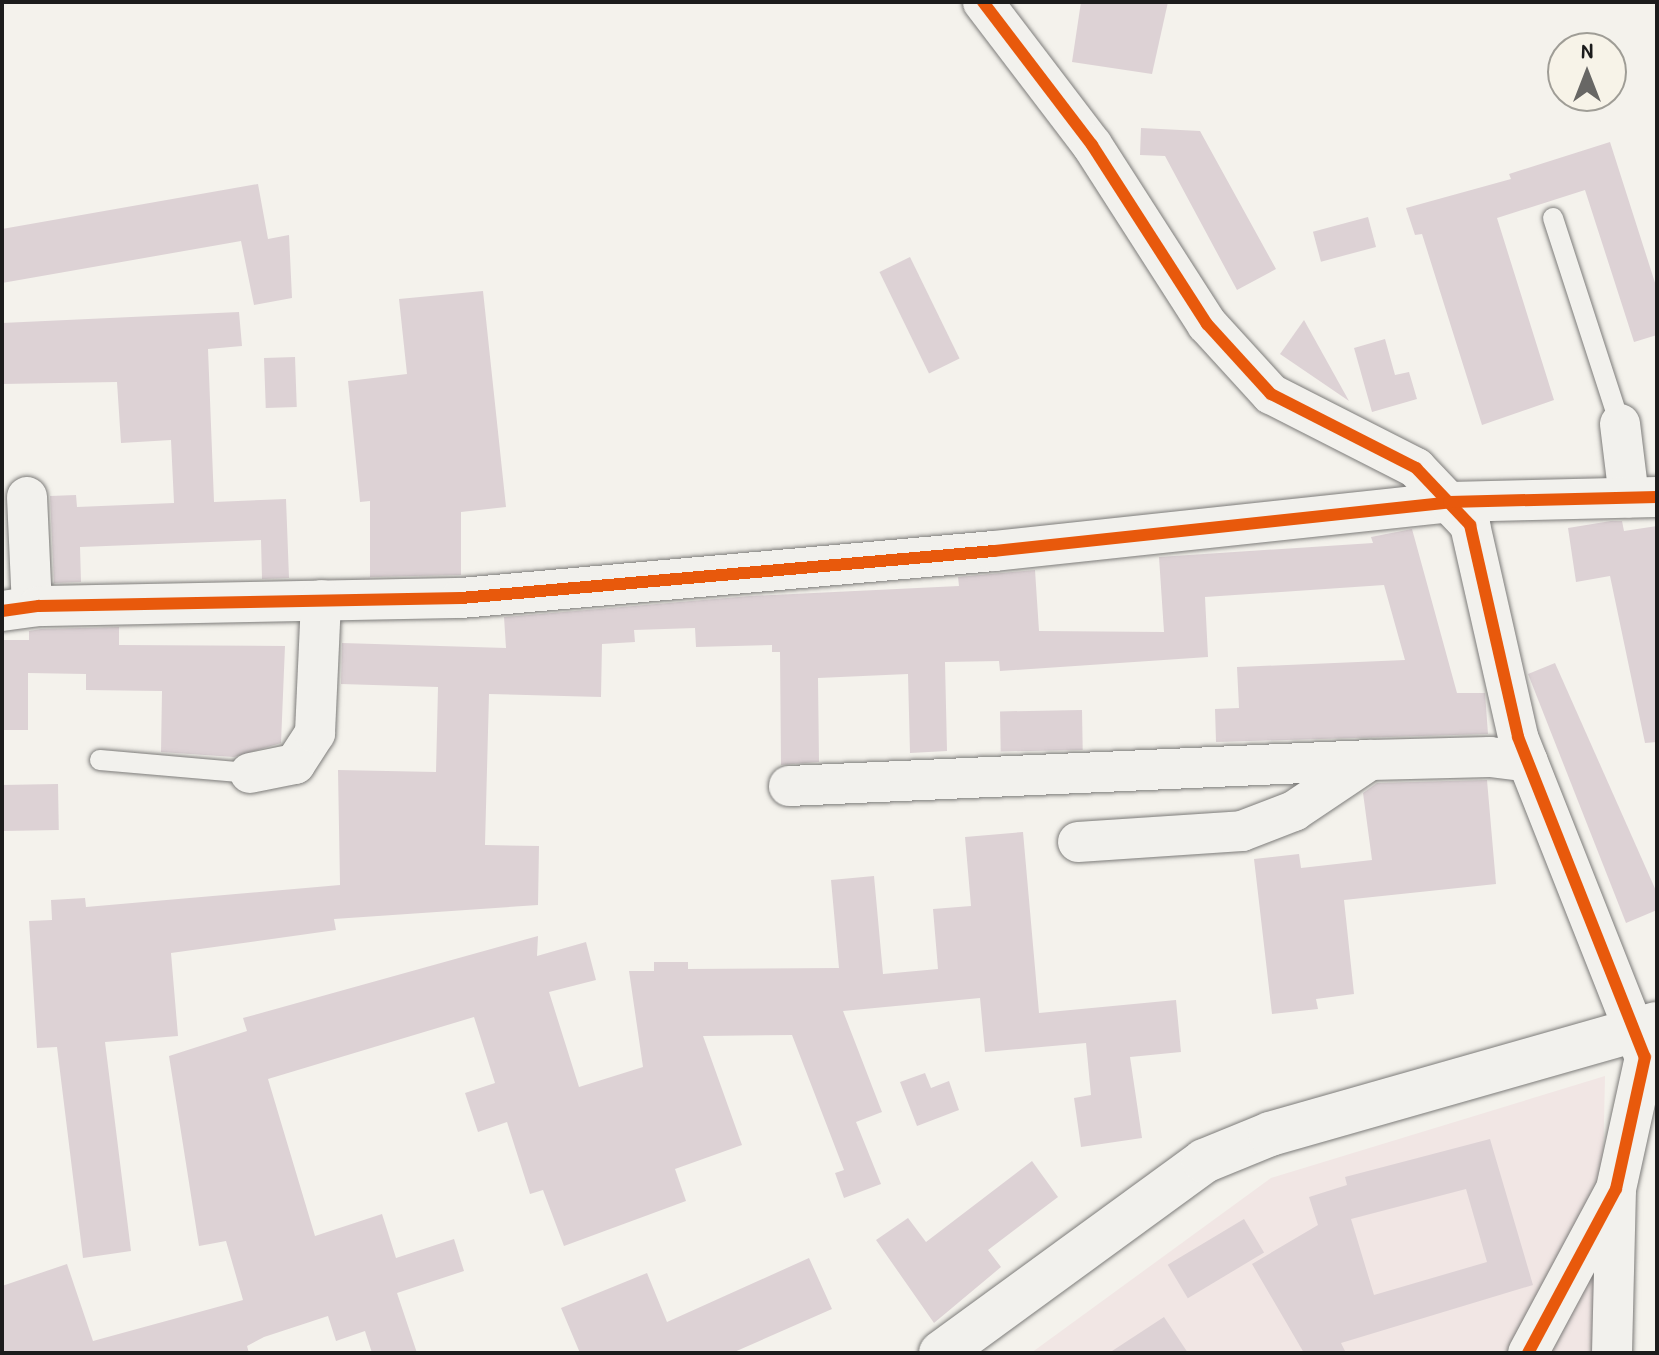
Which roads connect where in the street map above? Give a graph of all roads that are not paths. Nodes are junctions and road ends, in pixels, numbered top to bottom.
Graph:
1 (983, 2) edge
2 (1553, 218) dead end
3 (1620, 424) joint
4 (27, 497) dead end
5 (1643, 497) edge
6 (1449, 502) junction
7 (321, 600) junction
8 (17, 609) edge
9 (100, 760) dead end
10 (1370, 760) junction
11 (1528, 762) junction
12 (250, 773) joint
13 (789, 786) dead end
14 (1078, 842) dead end
15 (1646, 1027) edge
16 (1616, 1189) junction
17 (941, 1353) edge
18 (1528, 1353) edge
19 (1612, 1353) edge

1 - 6 street
2 - 3 lane
3 - 5 street
4 - 8 street
5 - 6 street
6 - 7 street
6 - 11 street
7 - 8 street
7 - 12 street
9 - 12 lane
10 - 11 street
10 - 13 street
10 - 14 street
11 - 15 street
15 - 16 street
15 - 17 main road
16 - 18 street
16 - 19 street

